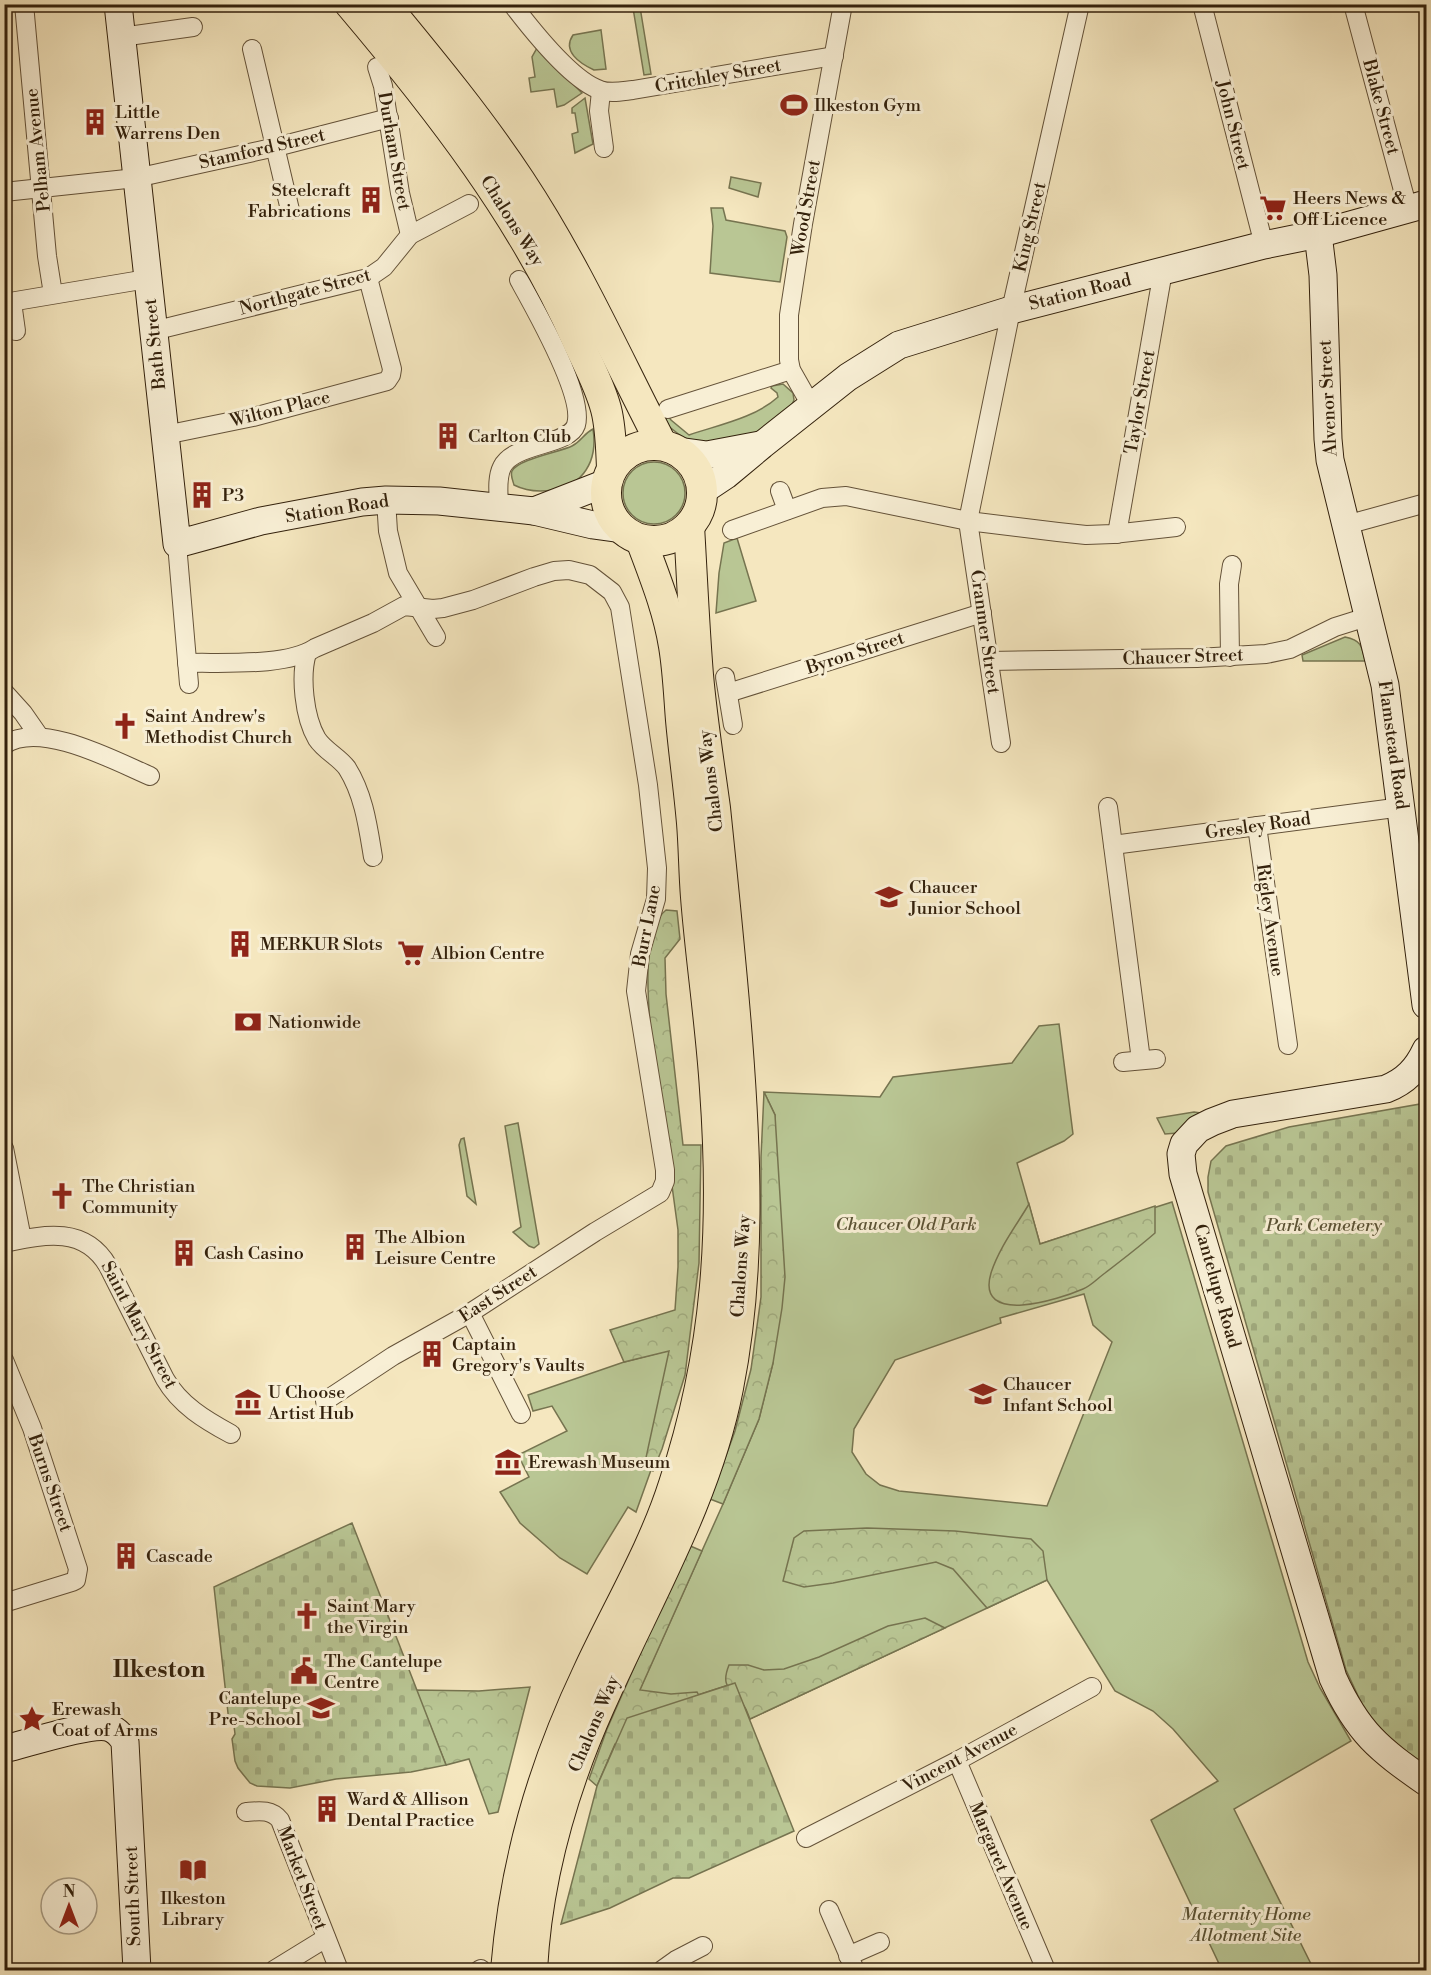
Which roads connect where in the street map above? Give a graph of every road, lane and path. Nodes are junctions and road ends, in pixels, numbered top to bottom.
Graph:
1 (24, 4) edge
2 (118, 4) edge
3 (350, 4) edge
4 (384, 4) edge
5 (512, 4) edge
6 (843, 4) edge
7 (1080, 4) edge
8 (1202, 4) edge
9 (1353, 4) edge
10 (193, 27) dead end
11 (121, 37) junction
12 (252, 49) dead end
13 (834, 56) junction
14 (377, 67) dead end
15 (601, 91) junction
16 (389, 118) junction
17 (276, 147) junction
18 (604, 148) dead end
19 (136, 178) junction
20 (42, 188) junction
21 (4, 192) edge
22 (469, 204) dead end
23 (1417, 206) edge
24 (290, 210) dead end
25 (1318, 234) junction
26 (410, 235) junction
27 (1264, 245) junction
28 (1163, 271) junction
29 (368, 278) junction
30 (147, 279) junction
31 (519, 280) dead end
32 (53, 294) junction
33 (8, 303) edge
34 (1011, 310) junction
35 (16, 331) dead end
36 (153, 331) junction
37 (791, 370) junction
38 (812, 407) junction
39 (668, 409) dead end
40 (165, 435) junction
41 (762, 445) junction
42 (670, 448) junction
43 (609, 476) junction
44 (702, 491) junction
45 (780, 491) dead end
46 (386, 500) junction
47 (1426, 503) edge
48 (499, 508) junction
49 (787, 510) junction
50 (534, 511) junction
51 (968, 521) junction
52 (1346, 525) junction
53 (689, 526) junction
54 (1176, 527) dead end
55 (732, 530) dead end
56 (1117, 534) junction
57 (632, 535) junction
58 (177, 544) junction
59 (1232, 565) dead end
60 (417, 606) junction
61 (982, 613) junction
62 (1370, 616) junction
63 (436, 637) dead end
64 (307, 653) junction
65 (1230, 657) junction
66 (989, 661) junction
67 (187, 663) junction
68 (1381, 664) joint
69 (189, 684) dead end
70 (4, 692) edge
71 (733, 725) dead end
72 (39, 736) junction
73 (1001, 743) dead end
74 (4, 745) edge
75 (150, 776) dead end
76 (1108, 807) dead end
77 (1402, 807) junction
78 (1257, 826) junction
79 (1113, 845) junction
80 (374, 857) dead end
81 (1426, 1005) edge
82 (1288, 1045) dead end
83 (1140, 1060) dead end
84 (1423, 1064) edge
85 (4, 1148) edge
86 (665, 1181) joint
87 (13, 1241) edge
88 (470, 1313) junction
89 (4, 1360) edge
90 (325, 1401) dead end
91 (521, 1414) dead end
92 (231, 1434) dead end
93 (4, 1603) edge
94 (1092, 1687) dead end
95 (4, 1749) edge
96 (957, 1761) junction
97 (1426, 1782) edge
98 (246, 1812) dead end
99 (806, 1838) dead end
100 (829, 1910) dead end
101 (326, 1938) junction
102 (880, 1941) dead end
103 (703, 1946) dead end
104 (852, 1963) edge
105 (489, 1970) edge
106 (137, 1971) edge
107 (274, 1971) edge
108 (339, 1971) edge
109 (532, 1971) edge
110 (663, 1971) edge
111 (1046, 1971) edge

1 - 20 street, Pelham Avenue
2 - 11 street, Bath Street
3 - 43 main road, Chalons Way
4 - 42 main road, Chalons Way
5 - 15 street
6 - 13 street, Wood Street
7 - 34 street, King Street
8 - 27 street, John Street
9 - 23 street, Blake Street
10 - 11 street
11 - 19 street, Bath Street
12 - 17 street
13 - 15 street, Critchley Street
13 - 37 street, Wood Street
14 - 16 street, Durham Street
15 - 18 street
16 - 17 street, Stamford Street
16 - 26 street, Durham Street
17 - 19 street, Stamford Street
17 - 24 street
19 - 20 street, Stamford Street
19 - 30 street, Bath Street
20 - 21 street, Stamford Street
20 - 32 street, Pelham Avenue
22 - 26 street, Northgate Street
23 - 25 street, Station Road
25 - 27 street, Station Road
25 - 52 street, Alvenor Street
26 - 29 street, Northgate Street
27 - 28 street, Station Road
28 - 34 street, Station Road
28 - 56 street, Taylor Street
29 - 36 street, Northgate Street
29 - 40 street, Wilton Place
30 - 32 street
30 - 36 street, Bath Street
31 - 48 street
32 - 33 street
33 - 35 street
34 - 38 street, Station Road
34 - 51 street, King Street
36 - 40 street, Bath Street
37 - 38 street, Wood Street
37 - 39 street
38 - 41 street, Station Road
40 - 58 street, Bath Street
41 - 42 street, Station Road
41 - 44 street, Station Road
42 - 43 main road
42 - 44 main road
43 - 50 street, Station Road
43 - 57 main road
44 - 53 main road
45 - 49 street
46 - 48 street, Station Road
46 - 58 street, Station Road
46 - 60 street
47 - 52 street
48 - 50 street, Station Road
49 - 51 street
49 - 55 street
50 - 57 street, Station Road
51 - 56 street
51 - 61 street, Cranmer Street
52 - 62 street, Alvenor Street
53 - 57 main road
53 - 109 main road, Chalons Way
54 - 56 street
57 - 105 main road, Chalons Way
58 - 67 street, Bath Street
59 - 65 street
60 - 63 street
60 - 64 street
60 - 86 street, Burr Lane
61 - 66 street, Cranmer Street
61 - 71 street, Byron Street
62 - 65 street, Chaucer Street
62 - 68 street, Alvenor Street
64 - 67 street
64 - 80 street
65 - 66 street, Chaucer Street
66 - 73 street, Cranmer Street
67 - 69 street, Bath Street
68 - 77 street, Flamstead Road
70 - 72 street
72 - 74 street
72 - 75 street
76 - 79 street
77 - 78 street, Gresley Road
77 - 81 street, Flamstead Road
78 - 79 street, Gresley Road
78 - 82 street, Rigley Avenue
79 - 83 street
84 - 97 street, Cantelupe Road
85 - 87 street
86 - 88 street, East Street
87 - 92 street, Saint Mary Street
88 - 90 street, East Street
88 - 91 street
89 - 93 street, Burns Street
94 - 96 street, Vincent Avenue
95 - 106 street, South Street
96 - 99 street, Vincent Avenue
96 - 111 street, Margaret Avenue
98 - 101 street, Market Street
100 - 104 street
101 - 107 street
101 - 108 street, Market Street
102 - 104 street
103 - 110 street

